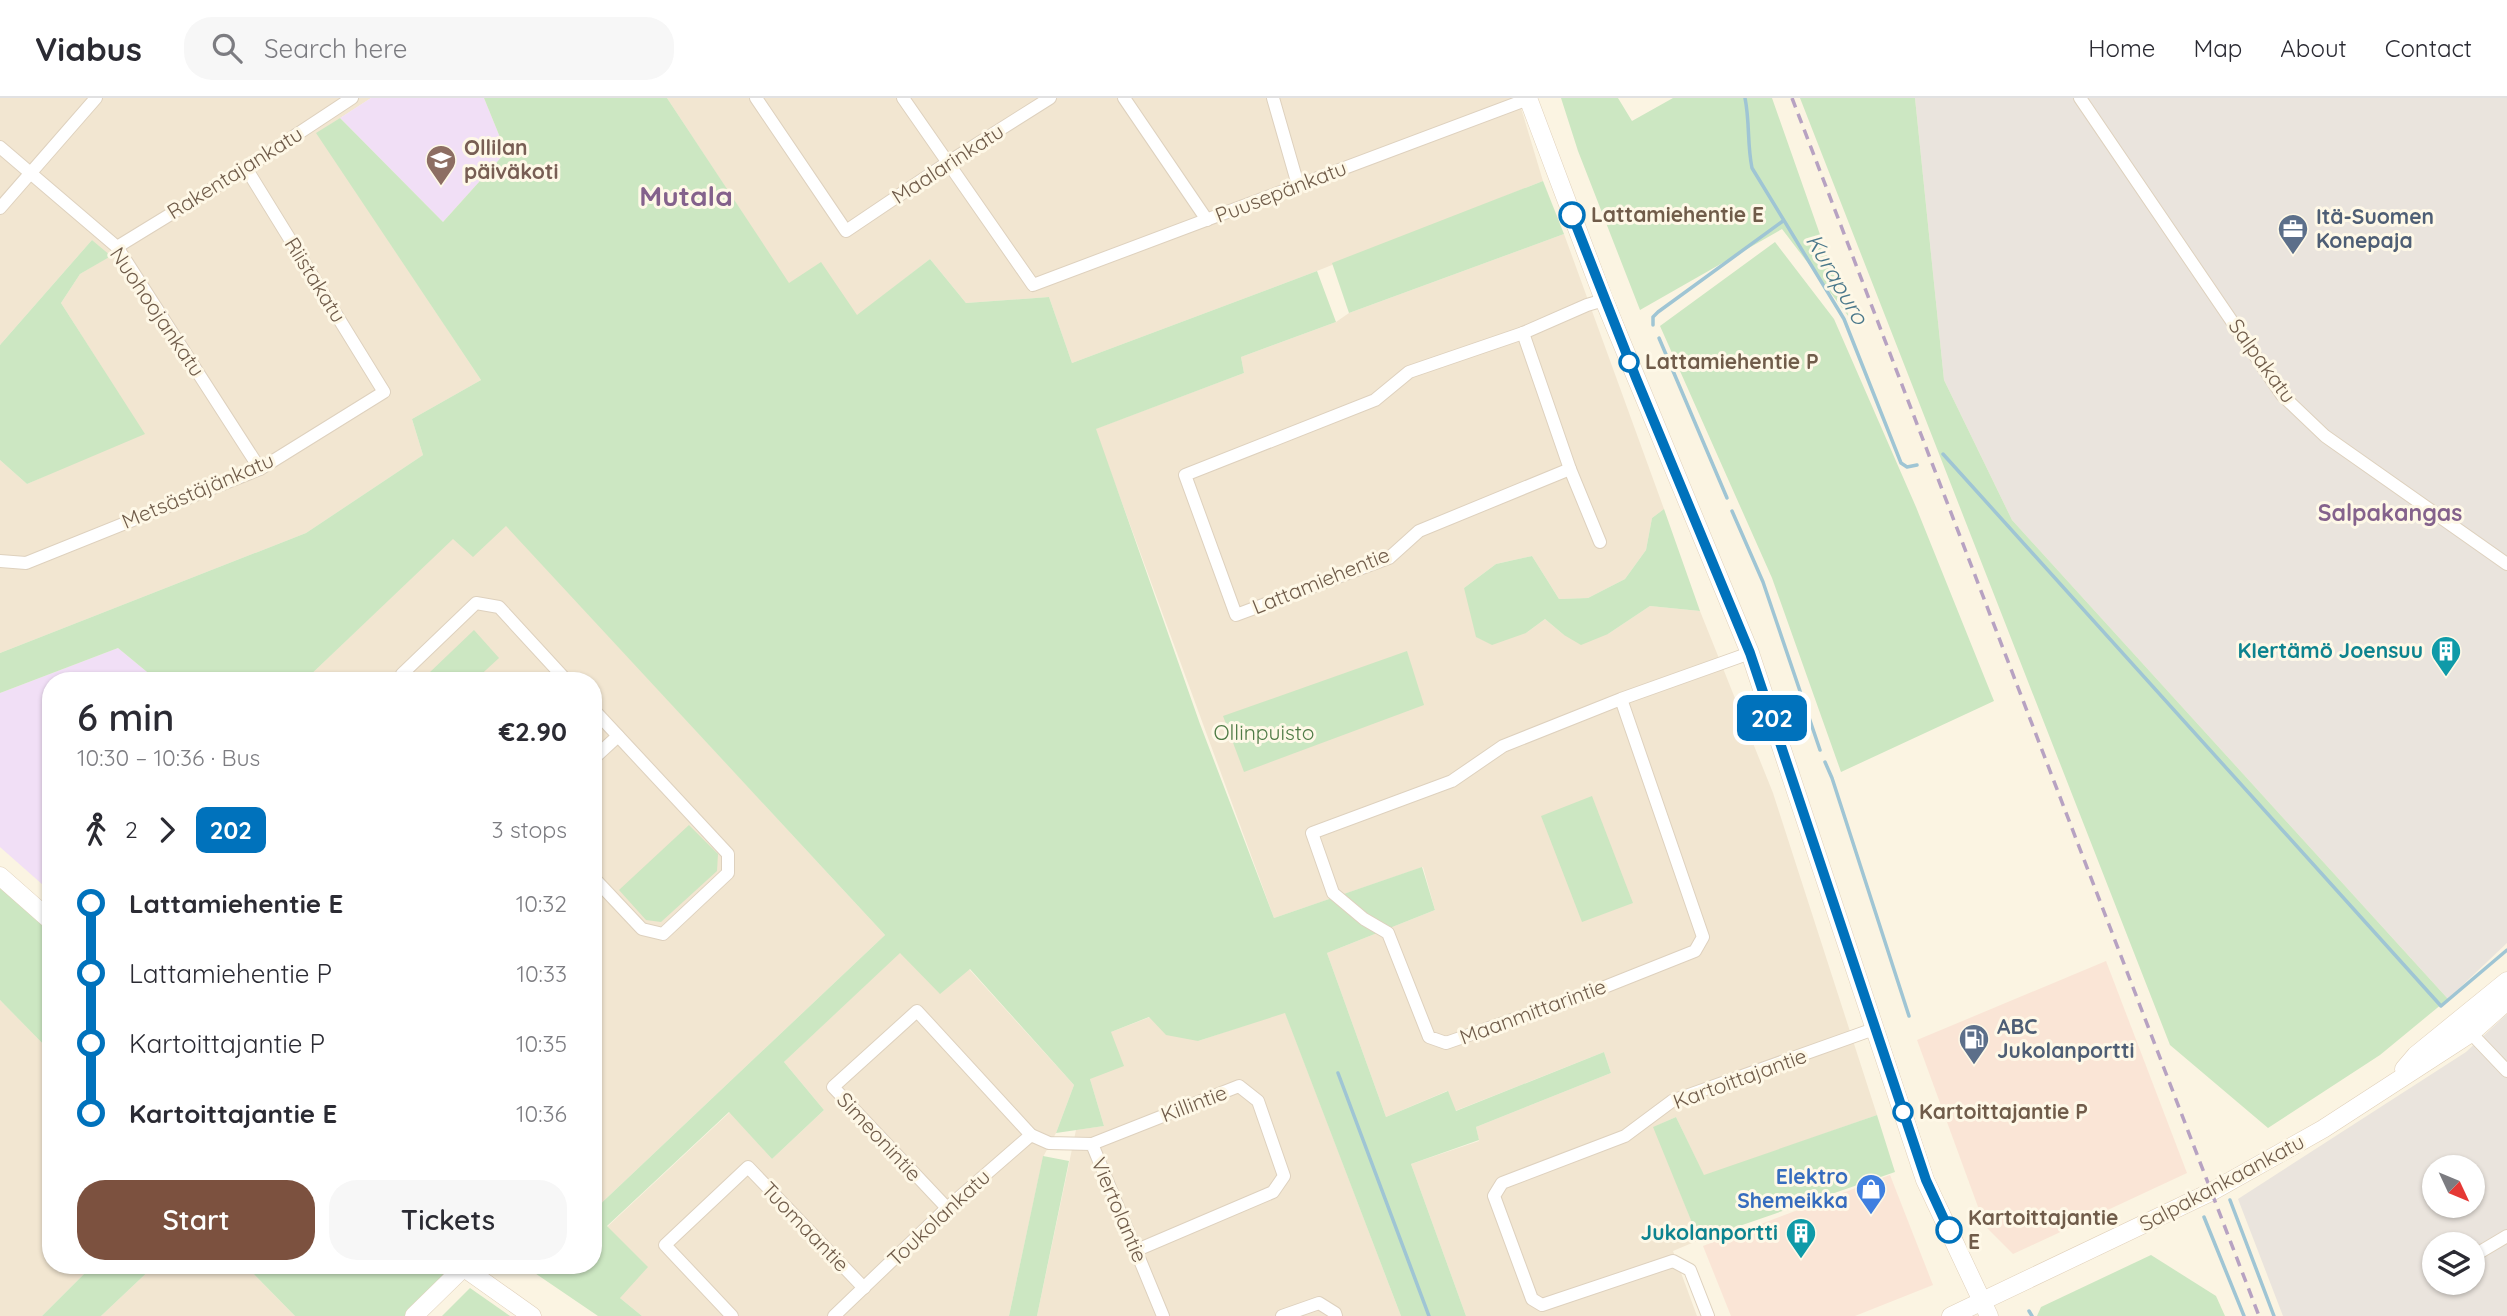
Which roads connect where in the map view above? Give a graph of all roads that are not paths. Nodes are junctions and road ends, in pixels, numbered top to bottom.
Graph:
1 (96, 98) edge
2 (352, 98) edge
3 (756, 98) edge
4 (903, 98) edge
5 (1050, 98) edge
6 (1124, 98) edge
7 (1273, 98) edge
8 (1528, 98) edge
9 (2080, 98) edge
10 (0, 147) edge
11 (947, 163) junction
12 (246, 168) junction
13 (30, 173) junction
14 (1298, 185) junction
15 (0, 208) edge
16 (1207, 220) junction
17 (117, 247) junction
18 (1604, 300) junction
19 (1523, 333) junction
20 (384, 392) joint
21 (260, 469) junction
22 (1570, 469) junction
23 (1600, 542) dead end
24 (0, 561) edge
25 (2507, 564) edge
26 (1750, 653) junction
27 (404, 672) edge
28 (559, 672) edge
29 (1621, 699) junction
30 (602, 719) edge
31 (618, 736) junction
32 (602, 751) edge
33 (0, 876) edge
34 (602, 887) edge
35 (42, 913) edge
36 (2507, 981) edge
37 (2507, 1001) edge
38 (2466, 1027) junction
39 (1874, 1029) junction
40 (2507, 1071) edge
41 (1031, 1135) junction
42 (1092, 1144) junction
43 (947, 1208) junction
44 (2507, 1236) edge
45 (2485, 1249) edge
46 (1137, 1250) junction
47 (454, 1274) edge
48 (471, 1274) edge
49 (864, 1288) junction
50 (1986, 1309) edge
51 (414, 1316) edge
52 (532, 1316) edge
53 (732, 1316) edge
54 (834, 1316) edge
55 (1163, 1316) edge
56 (1282, 1316) edge
57 (1336, 1316) edge
58 (1708, 1316) edge
59 (1951, 1316) edge

1 - 13 street
2 - 12 street, Rakentajankatu
3 - 11 street, Maalarinkatu
4 - 11 street
5 - 11 street, Maalarinkatu
6 - 16 street
7 - 14 street
8 - 14 street, Puusepänkatu
8 - 18 street
9 - 25 street, Salpakatu
10 - 13 street, Nuohoojankatu
11 - 16 street, Puusepänkatu
12 - 17 street, Rakentajankatu
12 - 20 street, Riistakatu
13 - 15 street
13 - 17 street, Nuohoojankatu
14 - 16 street, Puusepänkatu
17 - 21 street, Nuohoojankatu
18 - 19 street, Lattamiehentie
18 - 26 street
19 - 22 street
19 - 22 street, Lattamiehentie
20 - 21 street, Metsästäjänkatu
21 - 24 street, Metsästäjänkatu
22 - 23 street
26 - 29 street, Maanmittarintie
26 - 39 street
27 - 28 street
29 - 29 street, Maanmittarintie
30 - 31 street
31 - 32 street
31 - 34 street
33 - 35 street
36 - 38 street, Salpakankaankatu
37 - 38 street, Salpakankaankatu
38 - 40 street
38 - 50 street, Salpakankaankatu
39 - 50 street
39 - 58 street, Kartoittajantie
41 - 42 street, Viertolantie
41 - 43 street, Toukolankatu
41 - 43 street, Simeonintie
42 - 46 street, Viertolantie
42 - 46 street, Killintie
43 - 49 street, Toukolankatu
44 - 45 street
46 - 55 street, Viertolantie
47 - 51 street
48 - 52 street
49 - 53 street, Tuomaantie
49 - 54 street, Toukolankatu
50 - 59 street, Salpakankaankatu
56 - 57 street

